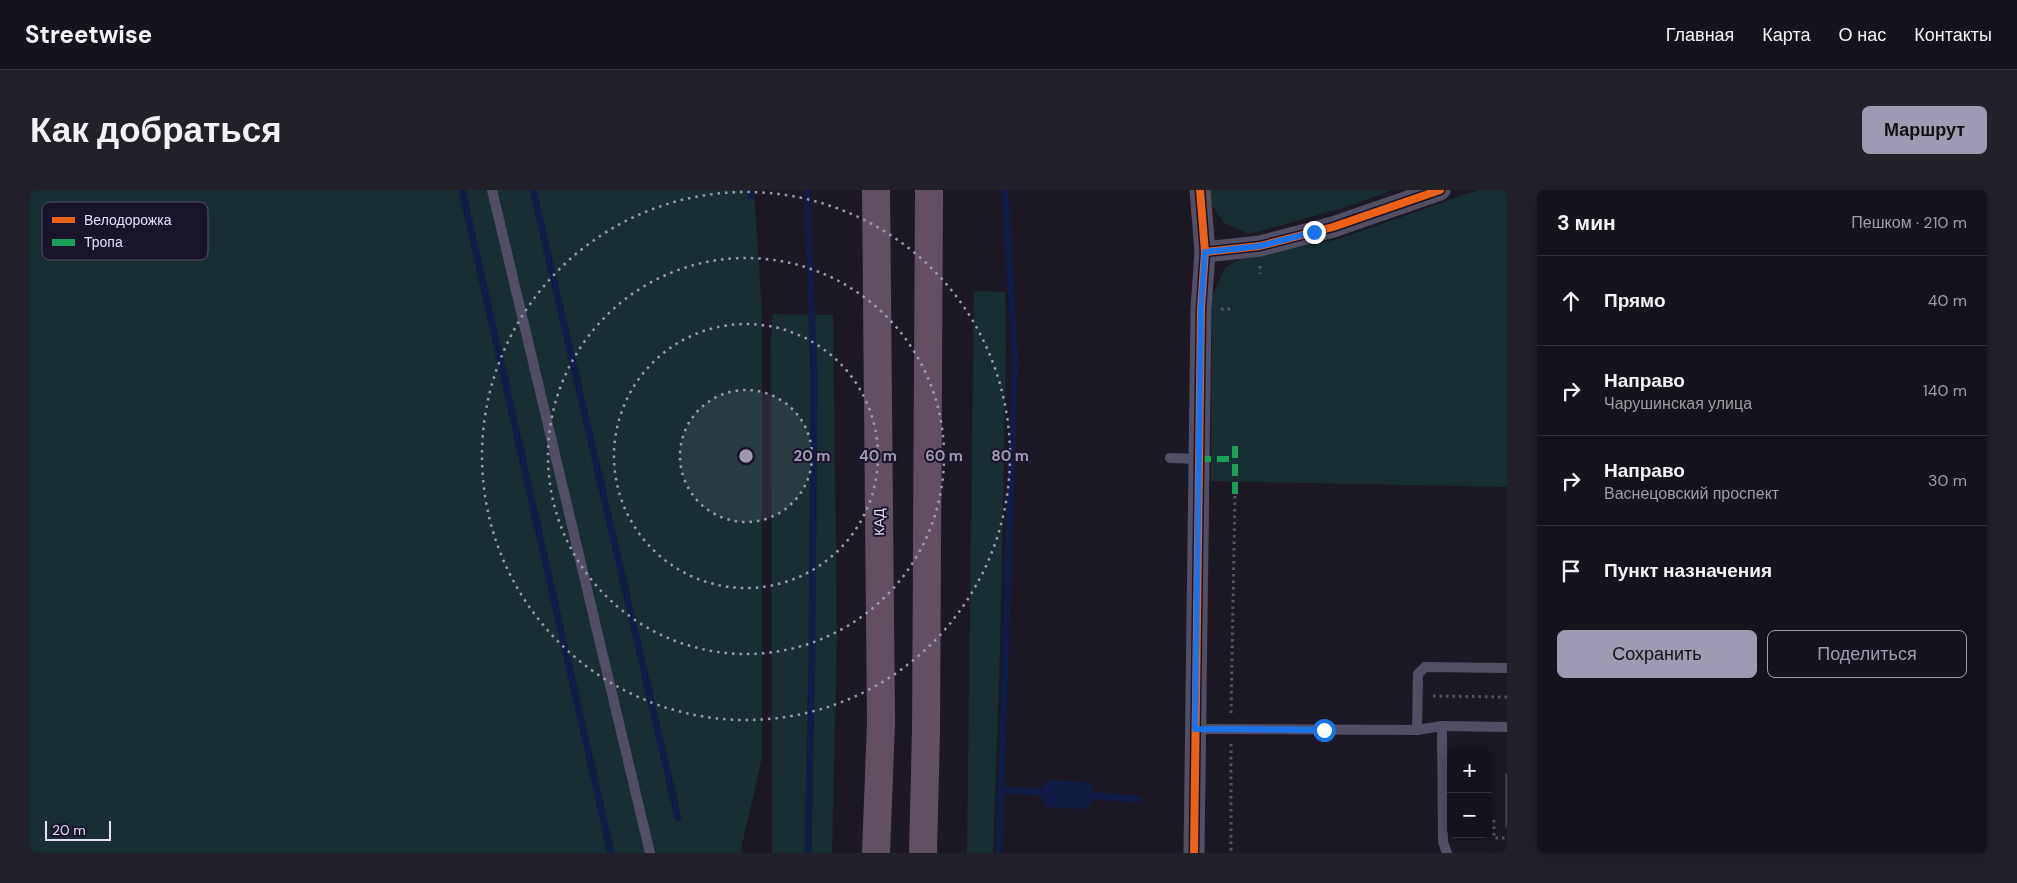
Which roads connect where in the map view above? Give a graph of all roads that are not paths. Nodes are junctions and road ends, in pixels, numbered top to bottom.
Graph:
1 (492, 190) edge
2 (876, 190) edge
3 (929, 190) edge
4 (1200, 190) edge
5 (1440, 190) edge
6 (1205, 252) junction
7 (1170, 458) dead end
8 (1199, 459) junction
9 (1507, 668) edge
10 (1442, 726) junction
11 (1507, 727) edge
12 (1195, 729) junction
13 (1417, 730) junction
14 (650, 853) edge
15 (876, 853) edge
16 (923, 853) edge
17 (1194, 853) edge
18 (1447, 853) edge

1 - 14 lane
2 - 15 highway, КАД
3 - 16 highway
4 - 6 street
5 - 6 street
6 - 8 street
7 - 8 lane
8 - 12 street
9 - 13 lane
10 - 11 lane
10 - 13 lane
10 - 18 lane
12 - 13 lane
12 - 17 street

